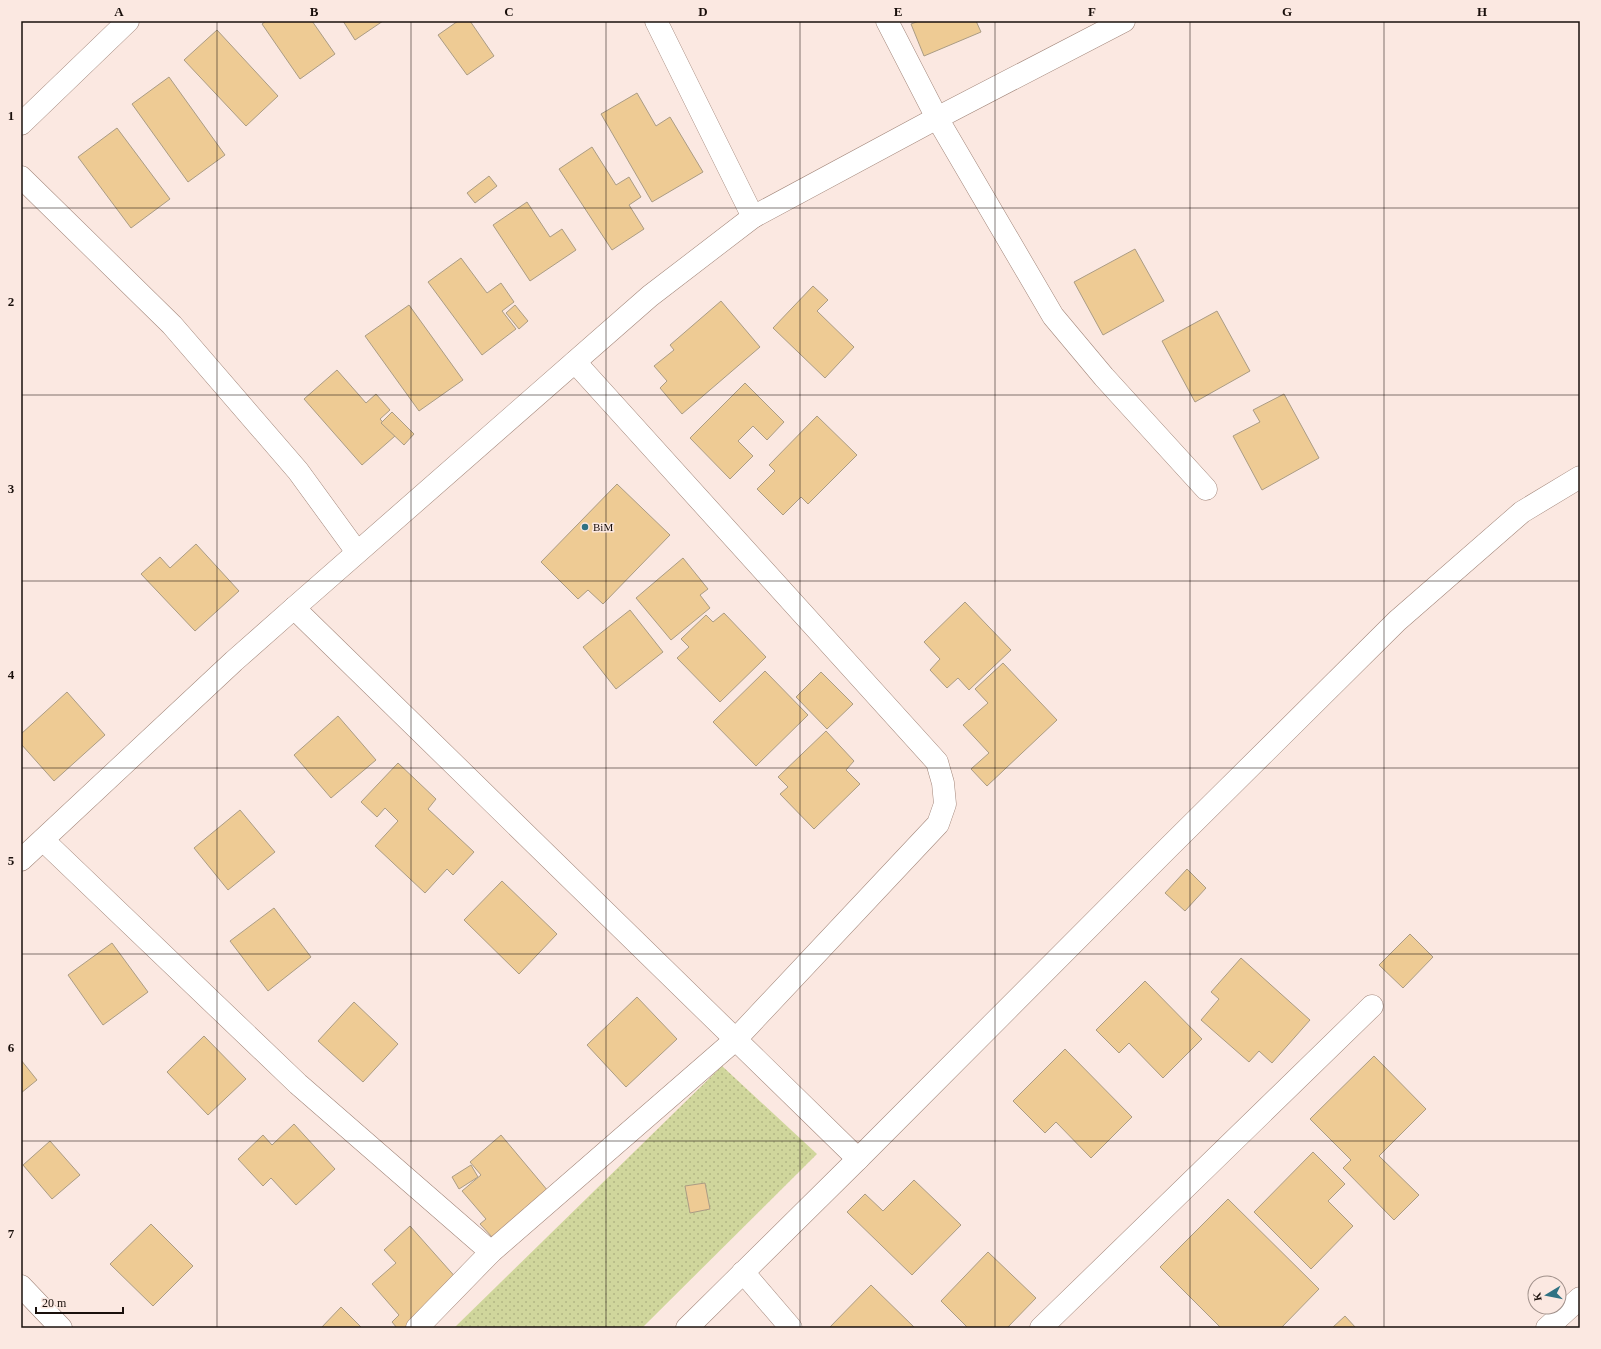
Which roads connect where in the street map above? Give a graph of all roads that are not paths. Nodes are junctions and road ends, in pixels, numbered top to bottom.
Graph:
1 (128, 21) edge
2 (656, 21) edge
3 (888, 21) edge
4 (1124, 21) edge
5 (937, 118) junction
6 (21, 124) edge
7 (21, 177) edge
8 (754, 217) junction
9 (575, 362) junction
10 (1580, 477) edge
11 (1206, 489) dead end
12 (357, 552) junction
13 (294, 608) junction
14 (43, 840) junction
15 (21, 860) edge
16 (1372, 1006) dead end
17 (735, 1040) junction
18 (858, 1159) junction
19 (491, 1252) junction
20 (743, 1272) junction
21 (21, 1286) edge
22 (1580, 1298) edge
23 (61, 1328) edge
24 (417, 1328) edge
25 (686, 1328) edge
26 (792, 1328) edge
27 (1041, 1328) edge
28 (1547, 1328) edge

1 - 6 street
2 - 8 street
3 - 5 street
4 - 5 street
5 - 8 street
5 - 11 street
7 - 12 street
8 - 9 street
9 - 12 street
9 - 17 street
10 - 18 street
12 - 13 street
13 - 14 street
13 - 17 street
14 - 15 street
14 - 19 street
16 - 27 street
17 - 18 street
17 - 19 street
18 - 20 street
19 - 24 street
20 - 25 street
20 - 26 street
21 - 23 street
22 - 28 street

